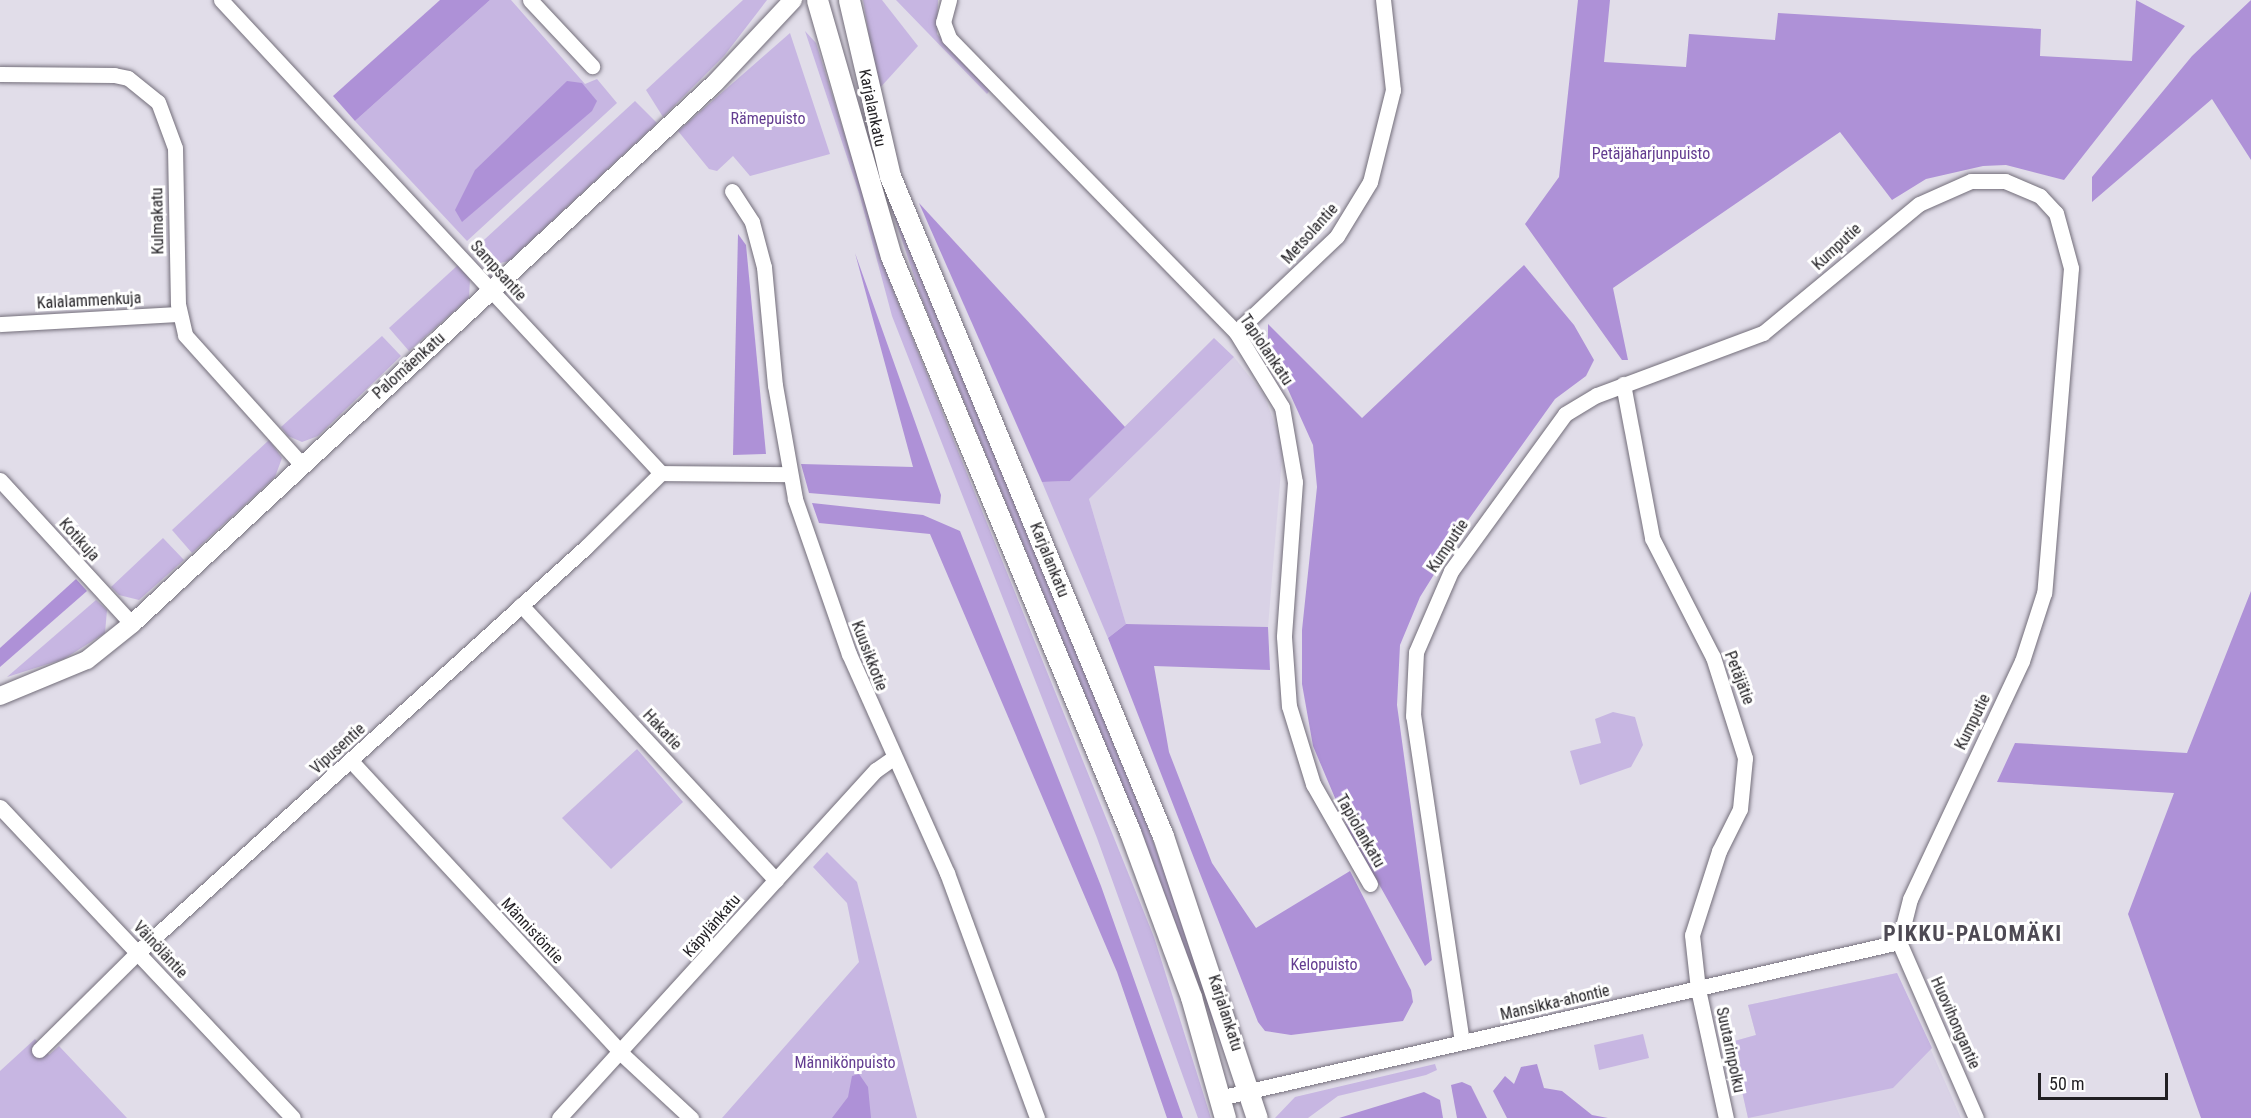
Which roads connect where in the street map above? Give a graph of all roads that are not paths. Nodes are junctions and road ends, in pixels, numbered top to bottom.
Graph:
1 (220, 0) edge
2 (530, 0) edge
3 (794, 0) edge
4 (817, 0) edge
5 (849, 0) edge
6 (949, 0) edge
7 (1383, 0) edge
8 (592, 66) dead end
9 (0, 74) edge
10 (732, 191) dead end
11 (492, 290) junction
12 (179, 314) junction
13 (0, 324) edge
14 (1236, 332) junction
15 (1623, 384) junction
16 (301, 464) junction
17 (661, 473) junction
18 (789, 474) junction
19 (0, 480) edge
20 (521, 605) junction
21 (132, 624) junction
22 (0, 696) edge
23 (893, 758) junction
24 (352, 762) junction
25 (0, 807) edge
26 (776, 880) junction
27 (1370, 884) dead end
28 (1899, 942) junction
29 (138, 952) junction
30 (1698, 989) junction
31 (1462, 1042) junction
32 (39, 1050) dead end
33 (621, 1053) junction
34 (1249, 1090) junction
35 (1222, 1108) edge
36 (293, 1118) edge
37 (559, 1118) edge
38 (691, 1118) edge
39 (1037, 1118) edge
40 (1257, 1118) edge
41 (1726, 1118) edge
42 (1976, 1118) edge

1 - 11 street, Sampsantie
2 - 8 street
3 - 11 street, Palomäenkatu
4 - 35 main road, Karjalankatu
5 - 34 main road, Karjalankatu
6 - 14 street, Tapiolankatu
7 - 14 street, Metsolantie
9 - 12 street, Kulmakatu
10 - 18 street, Kuusikkotie
11 - 16 street, Palomäenkatu
11 - 17 street, Sampsantie
12 - 13 street, Kalalammenkuja
12 - 16 street, Kulmakatu
14 - 27 street, Tapiolankatu
15 - 28 street, Kumputie
15 - 30 street, Petäjätie
15 - 31 street, Kumputie
16 - 21 street, Palomäenkatu
17 - 18 street
17 - 20 street, Vipusentie
18 - 23 street, Kuusikkotie
19 - 21 street, Kotikuja
20 - 24 street, Vipusentie
20 - 26 street, Hakatie
21 - 22 street, Palomäenkatu
23 - 26 street, Käpylänkatu
23 - 39 street, Kuusikkotie
24 - 29 street, Vipusentie
24 - 33 street, Männistöntie
25 - 29 street, Väinöläntie
26 - 33 street, Käpylänkatu
28 - 30 street, Mansikka-ahontie
28 - 42 street, Huovihongantie
29 - 32 street, Vipusentie
29 - 36 street, Väinöläntie
30 - 31 street, Mansikka-ahontie
30 - 41 street, Suutarinpolku
31 - 34 street, Mansikka-ahontie
33 - 37 street, Käpylänkatu
33 - 38 street, Männistöntie
34 - 35 street, Mansikka-ahontie
34 - 40 main road, Karjalankatu

